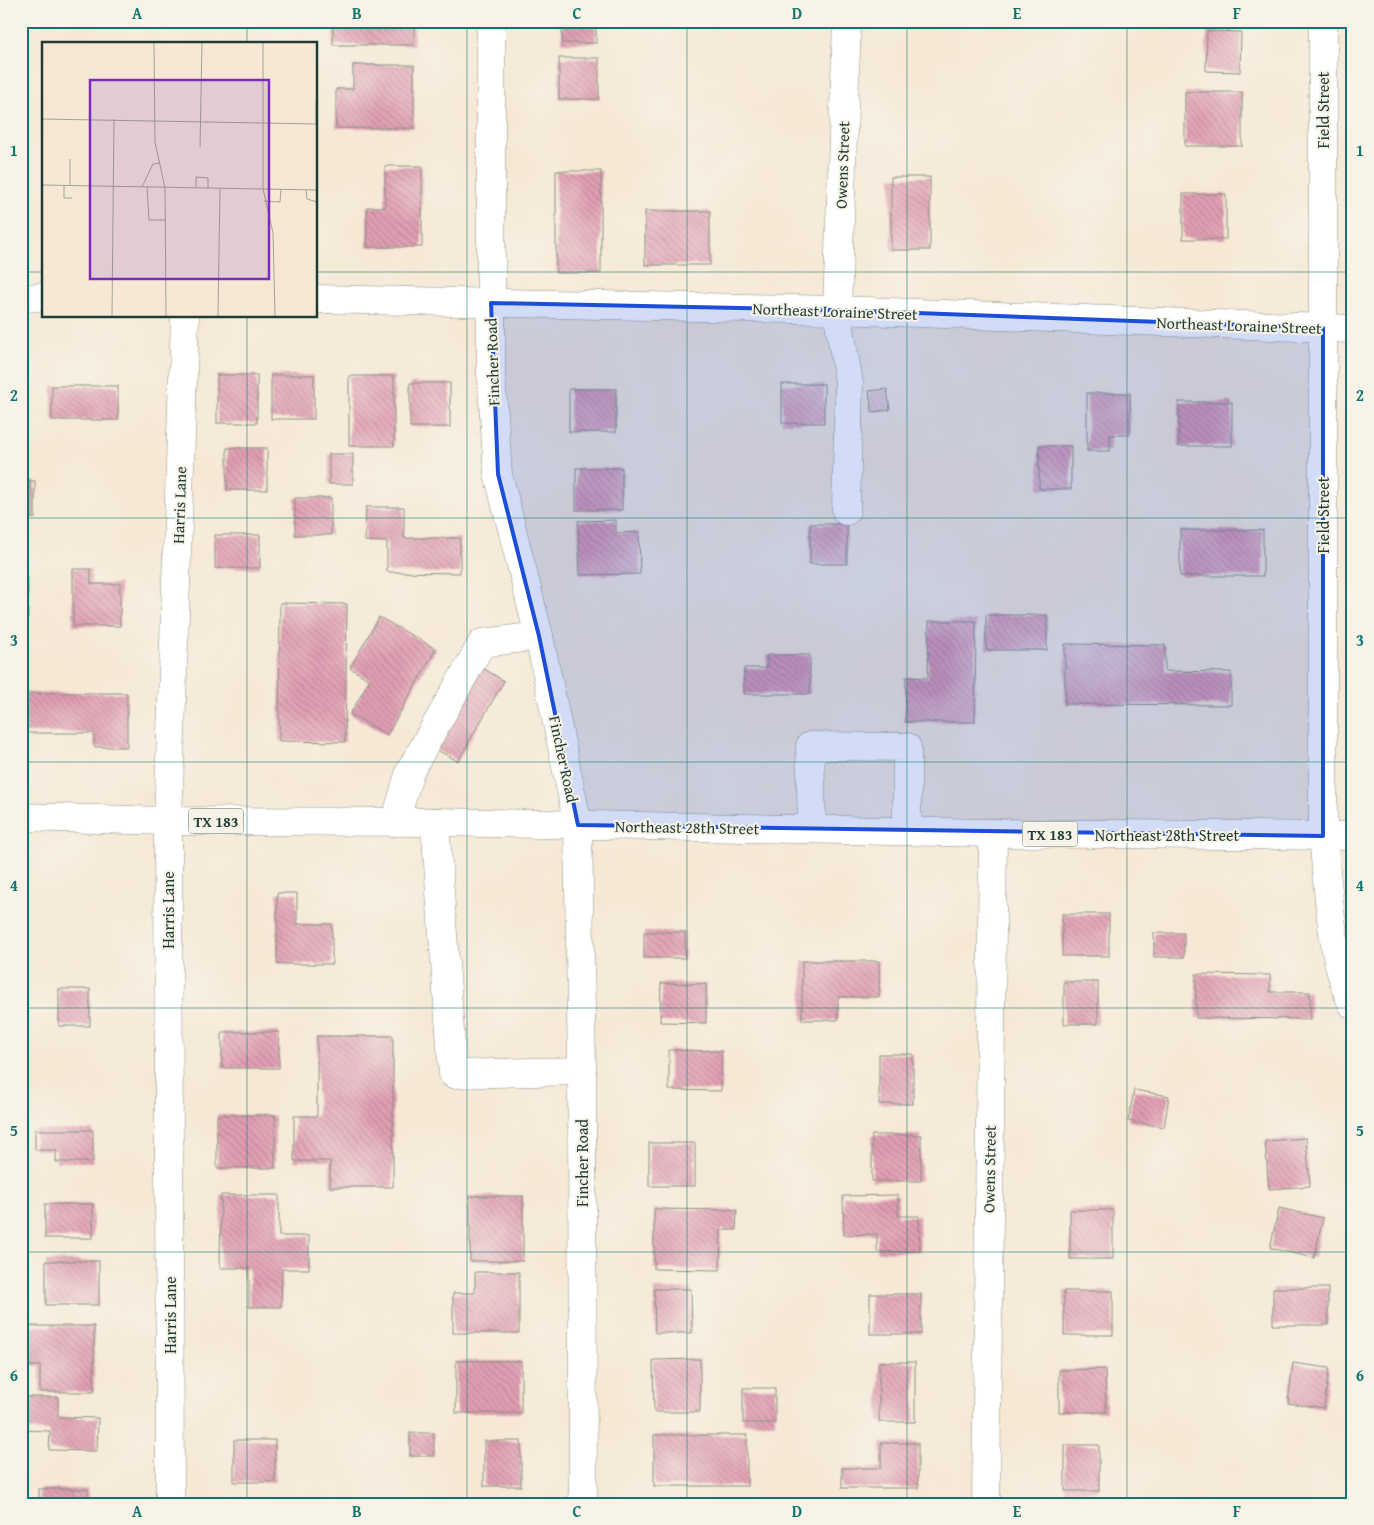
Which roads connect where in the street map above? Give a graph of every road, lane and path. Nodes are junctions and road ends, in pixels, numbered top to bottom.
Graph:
1 (491, 21) edge
2 (846, 21) edge
3 (1323, 21) edge
4 (42, 297) edge
5 (21, 298) edge
6 (318, 299) edge
7 (491, 302) junction
8 (837, 310) junction
9 (185, 318) edge
10 (1323, 328) junction
11 (1353, 329) edge
12 (846, 510) dead end
13 (539, 636) junction
14 (21, 817) edge
15 (168, 821) junction
16 (395, 822) junction
17 (435, 822) junction
18 (578, 825) junction
19 (812, 829) junction
20 (907, 830) junction
21 (993, 833) junction
22 (1323, 836) junction
23 (1353, 836) edge
24 (1343, 931) edge
25 (1353, 1005) edge
26 (582, 1071) junction
27 (170, 1504) edge
28 (583, 1504) edge
29 (986, 1504) edge

1 - 7 street, Fincher Road
2 - 8 street, Owens Street
3 - 10 street, Field Street
4 - 5 street
6 - 7 street, Northeast Loraine Street
7 - 8 street, Northeast Loraine Street
7 - 13 street, Fincher Road
8 - 10 street, Northeast Loraine Street
8 - 12 street, Owens Street
9 - 15 street, Harris Lane
10 - 11 street, Northeast Loraine Street
10 - 22 street, Field Street
13 - 16 street
13 - 18 street, Fincher Road
14 - 15 street, Northeast 28th Street / TX 183
15 - 16 street, Northeast 28th Street / TX 183
15 - 27 street, Harris Lane
16 - 17 street, Northeast 28th Street / TX 183
17 - 18 street, Northeast 28th Street / TX 183
17 - 26 street
18 - 19 street, Northeast 28th Street / TX 183
18 - 26 street, Fincher Road
19 - 20 street, Northeast 28th Street / TX 183
19 - 20 street
20 - 21 street, Northeast 28th Street / TX 183
21 - 22 street, Northeast 28th Street / TX 183
21 - 29 street, Owens Street
22 - 23 street, Northeast 28th Street / TX 183
22 - 24 street, Field Street
24 - 25 street, Field Street
26 - 28 street, Fincher Road

